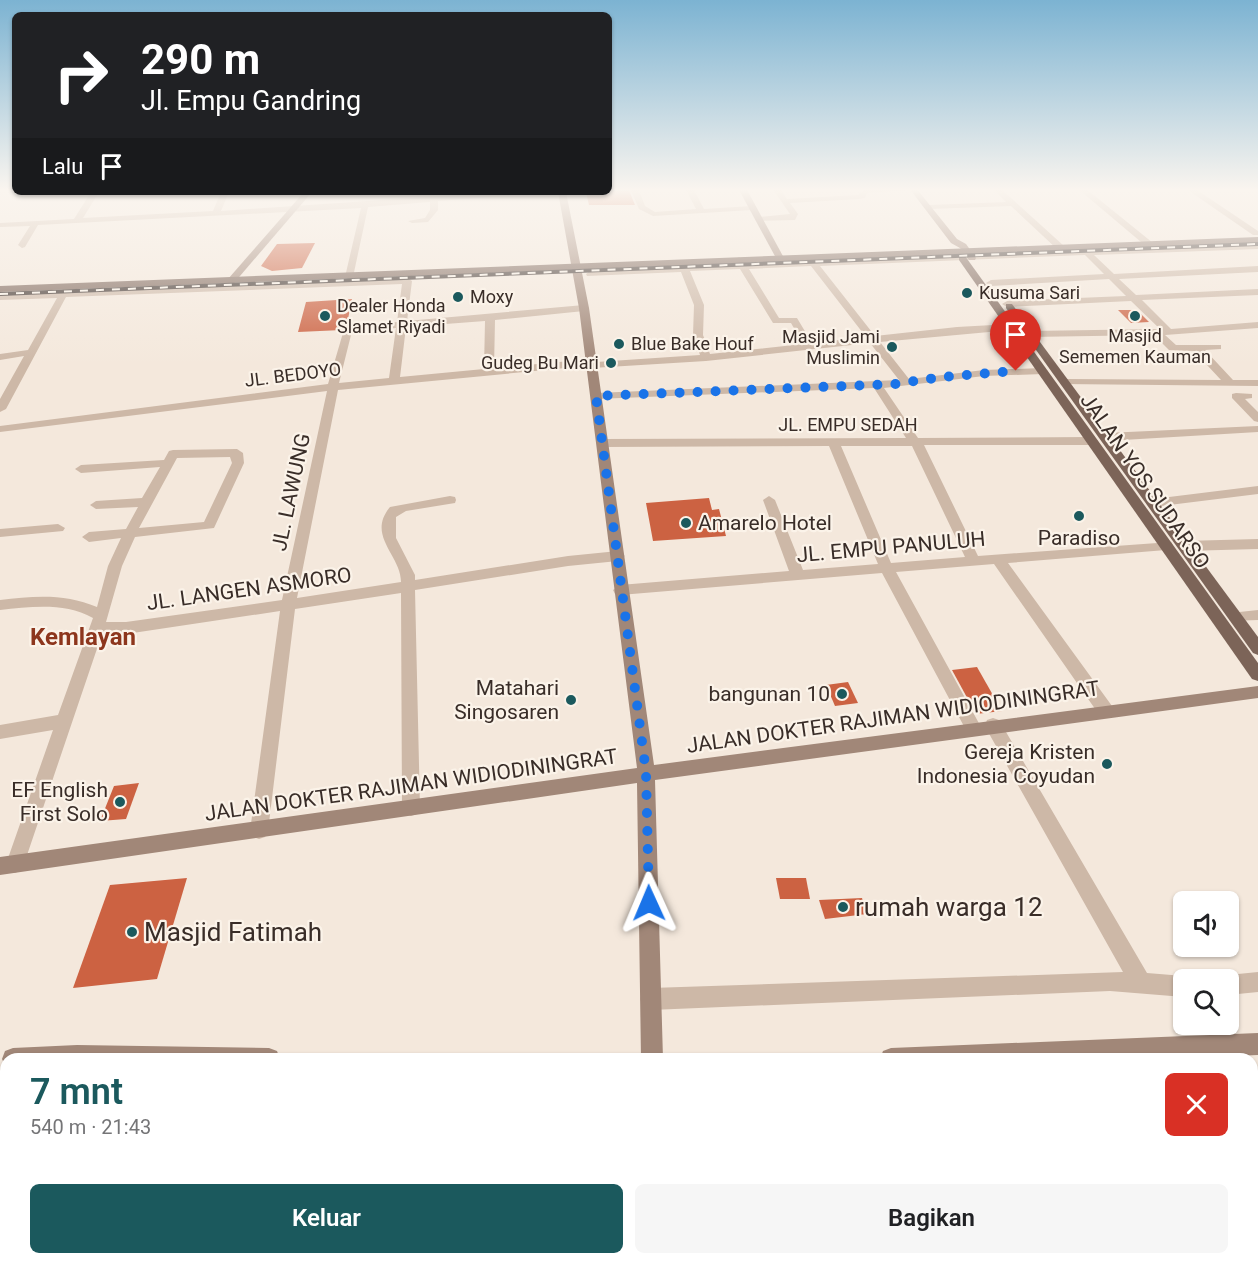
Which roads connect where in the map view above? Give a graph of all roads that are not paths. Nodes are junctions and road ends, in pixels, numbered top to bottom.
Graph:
1 (259, 247) edge
2 (356, 247) edge
3 (572, 247) edge
4 (774, 247) edge
5 (953, 247) edge
6 (1128, 247) edge
7 (1174, 247) edge
8 (1208, 247) edge
9 (1238, 247) edge
10 (1061, 248) joint
11 (1198, 249) junction
12 (1085, 251) junction
13 (965, 255) junction
14 (780, 258) junction
15 (812, 261) junction
16 (1215, 262) dead end
17 (740, 263) junction
18 (683, 266) junction
19 (576, 267) junction
20 (1258, 269) edge
21 (1227, 271) junction
22 (590, 274) dead end
23 (1112, 275) junction
24 (349, 277) junction
25 (1236, 278) dead end
26 (231, 281) junction
27 (284, 282) junction
28 (991, 282) junction
29 (1246, 285) dead end
30 (0, 289) edge
31 (65, 291) junction
32 (1257, 293) edge
33 (0, 297) edge
34 (1135, 298) junction
35 (1007, 304) junction
36 (584, 308) junction
37 (490, 318) junction
38 (402, 324) junction
39 (1258, 325) edge
40 (1011, 327) junction
41 (1156, 332) junction
42 (1169, 332) junction
43 (1030, 334) junction
44 (872, 339) junction
45 (809, 346) junction
46 (1217, 347) dead end
47 (1197, 348) junction
48 (32, 352) junction
49 (0, 357) edge
50 (706, 358) junction
51 (592, 364) junction
52 (1043, 371) junction
53 (489, 372) junction
54 (394, 381) junction
55 (905, 381) junction
56 (1066, 382) junction
57 (1234, 383) junction
58 (1258, 383) edge
59 (877, 385) junction
60 (333, 387) junction
61 (596, 396) junction
62 (0, 409) edge
63 (1258, 419) edge
64 (0, 429) edge
65 (1258, 429) edge
66 (1106, 437) junction
67 (1091, 439) junction
68 (603, 443) junction
69 (834, 443) junction
70 (916, 443) junction
71 (168, 463) junction
72 (81, 469) dead end
73 (1258, 490) edge
74 (450, 500) dead end
75 (769, 500) dead end
76 (148, 502) junction
77 (1154, 503) junction
78 (96, 505) dead end
79 (58, 528) dead end
80 (0, 533) edge
81 (131, 533) junction
82 (89, 537) dead end
83 (1258, 544) edge
84 (1166, 545) junction
85 (1184, 546) junction
86 (618, 556) junction
87 (998, 559) junction
88 (974, 561) junction
89 (887, 569) junction
90 (798, 576) junction
91 (408, 586) junction
92 (620, 590) junction
93 (0, 605) edge
94 (288, 605) junction
95 (1258, 615) edge
96 (1235, 617) junction
97 (98, 622) junction
98 (1258, 649) edge
99 (1258, 675) edge
100 (1258, 692) edge
101 (1106, 711) junction
102 (64, 721) junction
103 (993, 725) junction
104 (973, 727) junction
105 (0, 732) edge
106 (646, 772) junction
107 (411, 808) junction
108 (259, 831) junction
109 (7, 866) edge
110 (1140, 982) junction
111 (1258, 982) edge
112 (1239, 984) edge
113 (1173, 986) edge
114 (651, 999) junction
115 (1258, 1044) edge
116 (652, 1053) edge
117 (1038, 1053) edge

1 - 26 main road
2 - 24 street
3 - 19 main road
4 - 14 main road
5 - 13 main road
6 - 12 main road
7 - 11 main road
8 - 11 main road
9 - 11 street
10 - 12 main road
10 - 13 main road
11 - 12 street
12 - 13 street
12 - 23 street
13 - 15 main road
13 - 28 main road, JALAN YOS SUDARSO
13 - 40 main road, JALAN YOS SUDARSO
14 - 15 main road
14 - 17 main road
15 - 17 street
15 - 44 street
16 - 21 street
17 - 18 main road
17 - 45 street
18 - 19 main road
18 - 22 street
18 - 50 street
19 - 24 main road
19 - 36 main road
20 - 21 street
21 - 23 street
21 - 25 street
23 - 28 street
23 - 34 street
24 - 27 main road
26 - 27 main road
26 - 31 main road
27 - 31 street
27 - 38 street
28 - 35 main road, JALAN YOS SUDARSO
29 - 32 street
30 - 31 main road
31 - 33 street
31 - 48 street
32 - 34 street
34 - 35 street
34 - 42 street
35 - 43 main road, JALAN YOS SUDARSO
36 - 37 street
36 - 51 main road
37 - 38 street
37 - 53 street
38 - 54 street
38 - 60 street, JL. LAWUNG
39 - 42 street
40 - 44 street, JL. BEDOYO
40 - 52 main road, JALAN YOS SUDARSO
41 - 42 street
41 - 43 street
41 - 47 street
43 - 56 main road, JALAN YOS SUDARSO
44 - 45 street, JL. BEDOYO
44 - 55 street
45 - 50 street, JL. BEDOYO
46 - 47 street
47 - 57 street
48 - 49 street
48 - 62 street
50 - 51 street, JL. BEDOYO
51 - 53 street, JL. BEDOYO
51 - 61 main road
52 - 55 street
52 - 67 main road, JALAN YOS SUDARSO
53 - 54 street, JL. BEDOYO
54 - 60 street, JL. BEDOYO
55 - 59 street
56 - 57 street
56 - 66 main road, JALAN YOS SUDARSO
57 - 58 street
57 - 63 street
59 - 61 street
59 - 70 street
60 - 64 street, JL. BEDOYO
60 - 94 street, JL. LAWUNG
61 - 68 main road
65 - 66 street
66 - 67 main road
66 - 77 main road, JALAN YOS SUDARSO
67 - 70 street, JL. EMPU SEDAH
67 - 84 main road, JALAN YOS SUDARSO
68 - 69 street, JL. EMPU SEDAH
68 - 86 main road
69 - 70 street, JL. EMPU SEDAH
69 - 89 street
70 - 88 street
71 - 72 street
71 - 76 street
71 - 81 street
73 - 77 street
74 - 91 street
75 - 90 street
76 - 78 street
76 - 81 street
77 - 85 main road, JALAN YOS SUDARSO
79 - 80 street
81 - 82 street
81 - 97 street
83 - 85 street
84 - 87 street, JL. EMPU PANULUH
84 - 99 main road, JALAN YOS SUDARSO
85 - 96 main road, JALAN YOS SUDARSO
86 - 91 street, JL. LANGEN ASMORO
86 - 92 main road
87 - 88 street, JL. EMPU PANULUH
87 - 101 street
88 - 89 street, JL. EMPU PANULUH
89 - 90 street, JL. EMPU PANULUH
89 - 104 street
90 - 92 street, JL. EMPU PANULUH
91 - 94 street, JL. LANGEN ASMORO
91 - 107 street
92 - 106 main road
93 - 97 street
94 - 97 street, JL. LANGEN ASMORO
94 - 108 street, JL. LAWUNG
95 - 96 street
96 - 98 main road, JALAN YOS SUDARSO
97 - 102 street
100 - 101 main road, JALAN DOKTER RAJIMAN WIDIODININGRAT
101 - 103 main road, JALAN DOKTER RAJIMAN WIDIODININGRAT
102 - 105 street
102 - 109 street
103 - 104 main road, JALAN DOKTER RAJIMAN WIDIODININGRAT
103 - 110 street
104 - 106 main road, JALAN DOKTER RAJIMAN WIDIODININGRAT
106 - 107 main road, JALAN DOKTER RAJIMAN WIDIODININGRAT
106 - 114 main road
107 - 108 main road, JALAN DOKTER RAJIMAN WIDIODININGRAT
108 - 109 main road, JALAN DOKTER RAJIMAN WIDIODININGRAT
110 - 113 street
110 - 114 street
111 - 112 street
114 - 116 main road
115 - 117 main road

